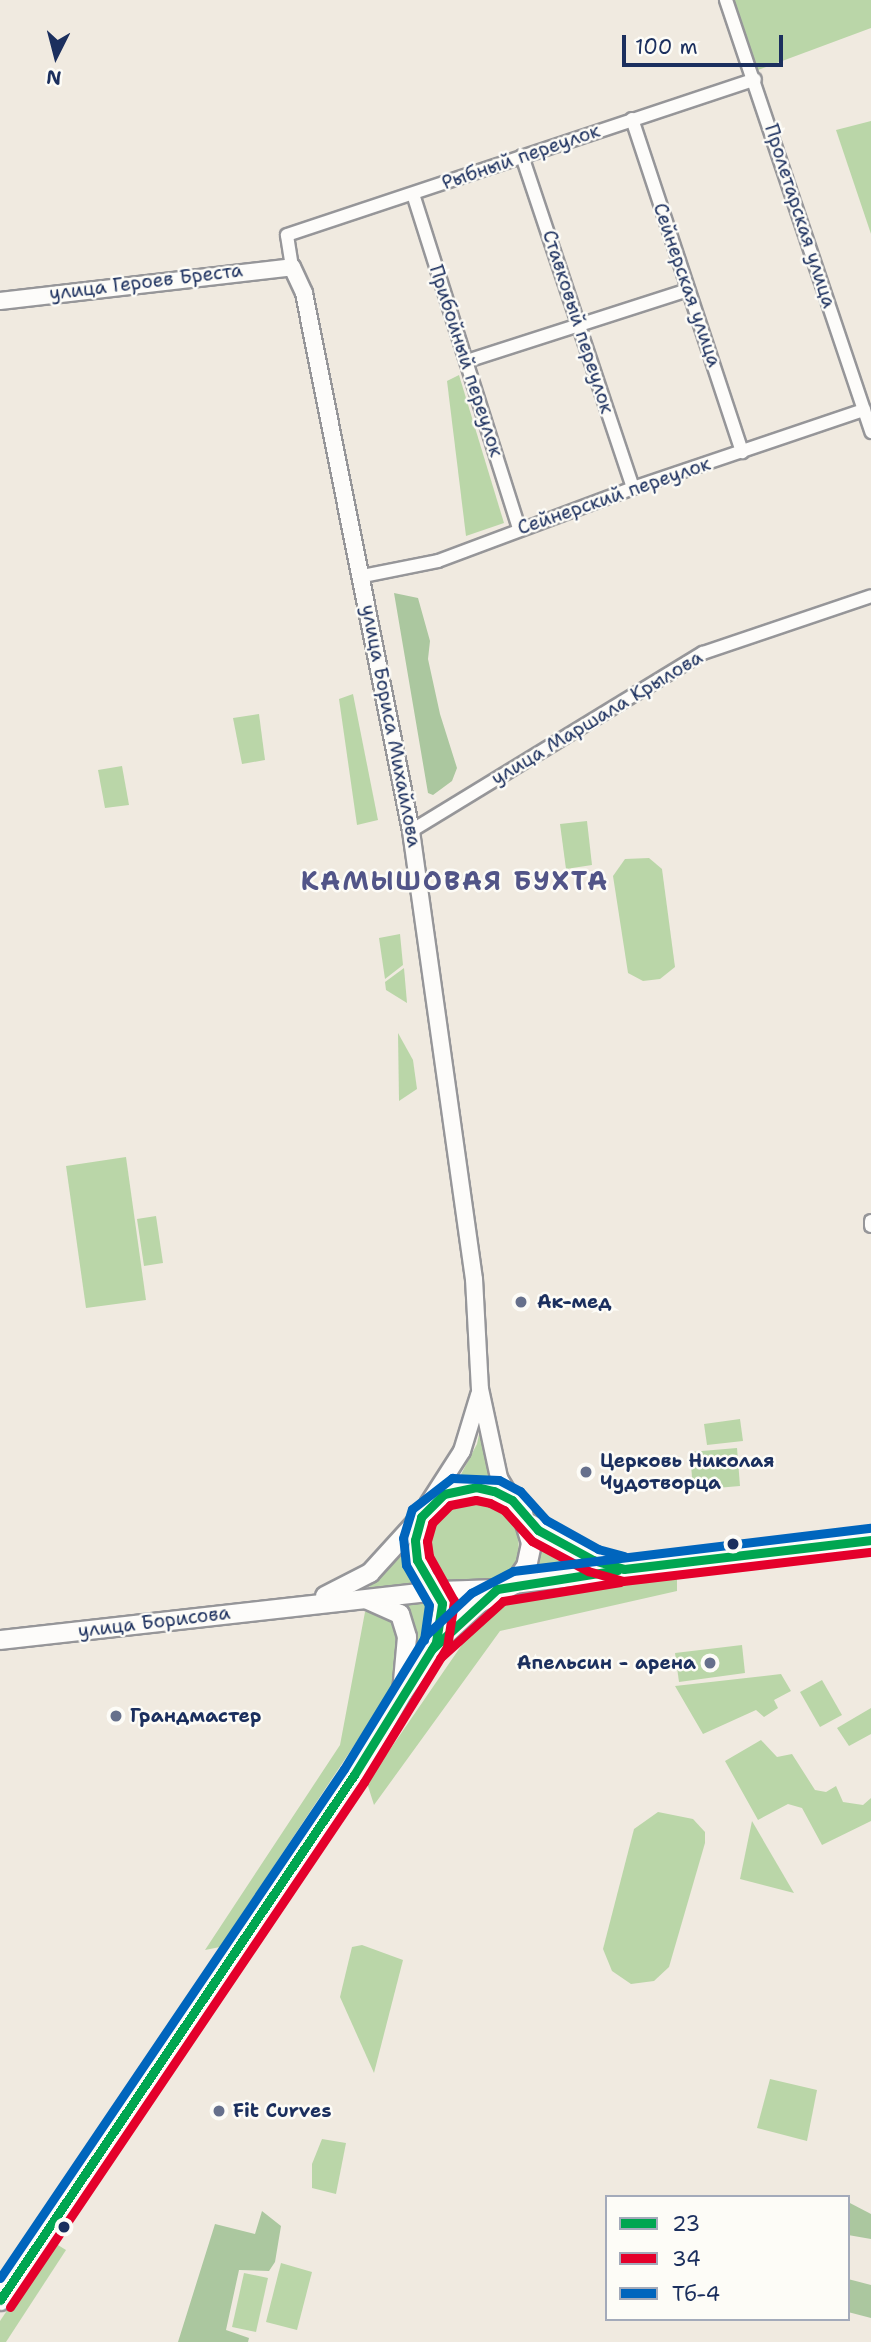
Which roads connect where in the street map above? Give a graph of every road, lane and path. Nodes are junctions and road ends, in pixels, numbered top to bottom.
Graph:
1 (726, 0) edge
2 (755, 79) junction
3 (632, 119) junction
4 (522, 156) junction
5 (413, 194) junction
6 (287, 235) joint
7 (292, 267) junction
8 (688, 290) junction
9 (0, 301) edge
10 (579, 324) junction
11 (467, 361) junction
12 (864, 410) junction
13 (871, 432) edge
14 (742, 452) junction
15 (632, 488) junction
16 (520, 528) junction
17 (363, 576) junction
18 (871, 596) edge
19 (411, 831) junction
20 (480, 1390) junction
21 (512, 1500) junction
22 (421, 1517) junction
23 (528, 1523) junction
24 (871, 1540) edge
25 (624, 1569) junction
26 (505, 1586) junction
27 (439, 1591) junction
28 (361, 1598) junction
29 (307, 1603) junction
30 (0, 1640) edge
31 (436, 1642) junction
32 (402, 1692) junction
33 (0, 2300) edge

1 - 2 street, Пролетарская улица
2 - 3 street, Рыбный переулок
2 - 12 street, Пролетарская улица
3 - 4 street, Рыбный переулок
3 - 8 street, Сейнерская улица
4 - 5 street, Рыбный переулок
4 - 10 street, Ставковый переулок
5 - 6 street, Рыбный переулок
5 - 11 street, Прибойный переулок
6 - 7 street, улица Бориса Михайлова
7 - 9 street, улица Героев Бреста
7 - 17 street, улица Бориса Михайлова
8 - 10 street
8 - 14 street, Сейнерская улица
10 - 11 street
10 - 15 street, Ставковый переулок
11 - 16 street, Прибойный переулок
12 - 13 street, Пролетарская улица
12 - 14 street, Сейнерский переулок
14 - 15 street, Сейнерский переулок
15 - 16 street, Сейнерский переулок
16 - 17 street, Сейнерский переулок
17 - 19 street, улица Бориса Михайлова
18 - 19 street, улица Маршала Крылова
19 - 20 street, улица Бориса Михайлова
20 - 21 street, улица Бориса Михайлова
20 - 22 street, улица Бориса Михайлова
21 - 22 main road
21 - 23 main road
22 - 27 main road
22 - 29 main road, улица Борисова
23 - 25 main road
23 - 26 main road
24 - 25 main road
25 - 26 main road
26 - 27 main road
26 - 31 main road
27 - 28 main road, улица Борисова
27 - 31 main road
28 - 29 main road, улица Борисова
28 - 32 main road
29 - 30 main road, улица Борисова
31 - 32 main road
32 - 33 main road

